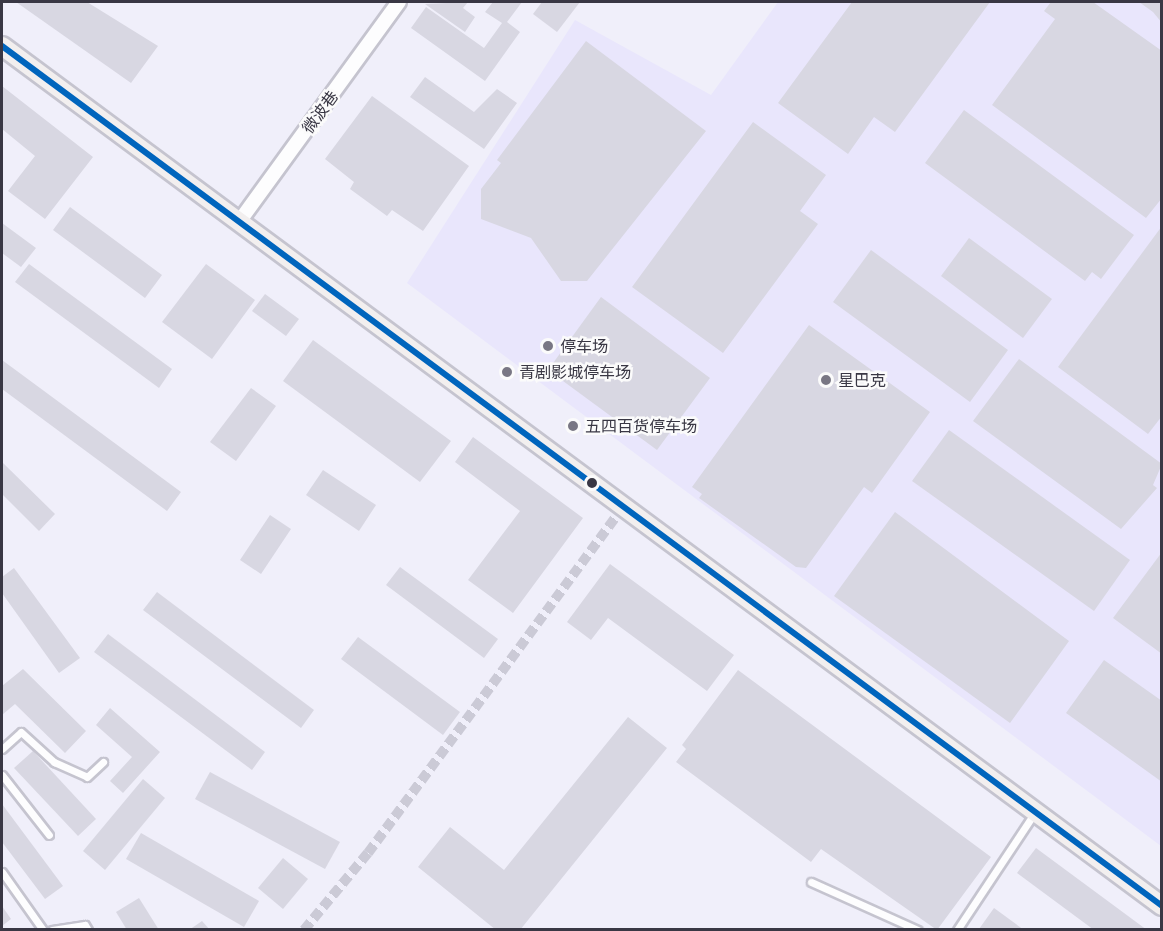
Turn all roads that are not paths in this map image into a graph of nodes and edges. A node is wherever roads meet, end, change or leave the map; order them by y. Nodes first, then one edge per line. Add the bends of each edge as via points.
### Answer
1 (399, 2) edge
2 (2, 46) edge
3 (239, 222) junction
4 (2, 749) edge
5 (103, 762) dead end
6 (2, 775) edge
7 (1035, 812) junction
8 (50, 835) dead end
9 (2, 872) edge
10 (811, 882) dead end
11 (1161, 906) edge
12 (43, 930) edge
13 (52, 930) edge
14 (88, 930) edge
15 (918, 930) edge
16 (957, 930) edge

1 - 3 street, 微波巷
2 - 3 main road
3 - 7 main road
4 - 5 lane via 21,732 54,762 87,777
6 - 8 lane
7 - 11 main road
7 - 16 lane
9 - 12 lane
10 - 15 lane
13 - 14 lane via 85,925

